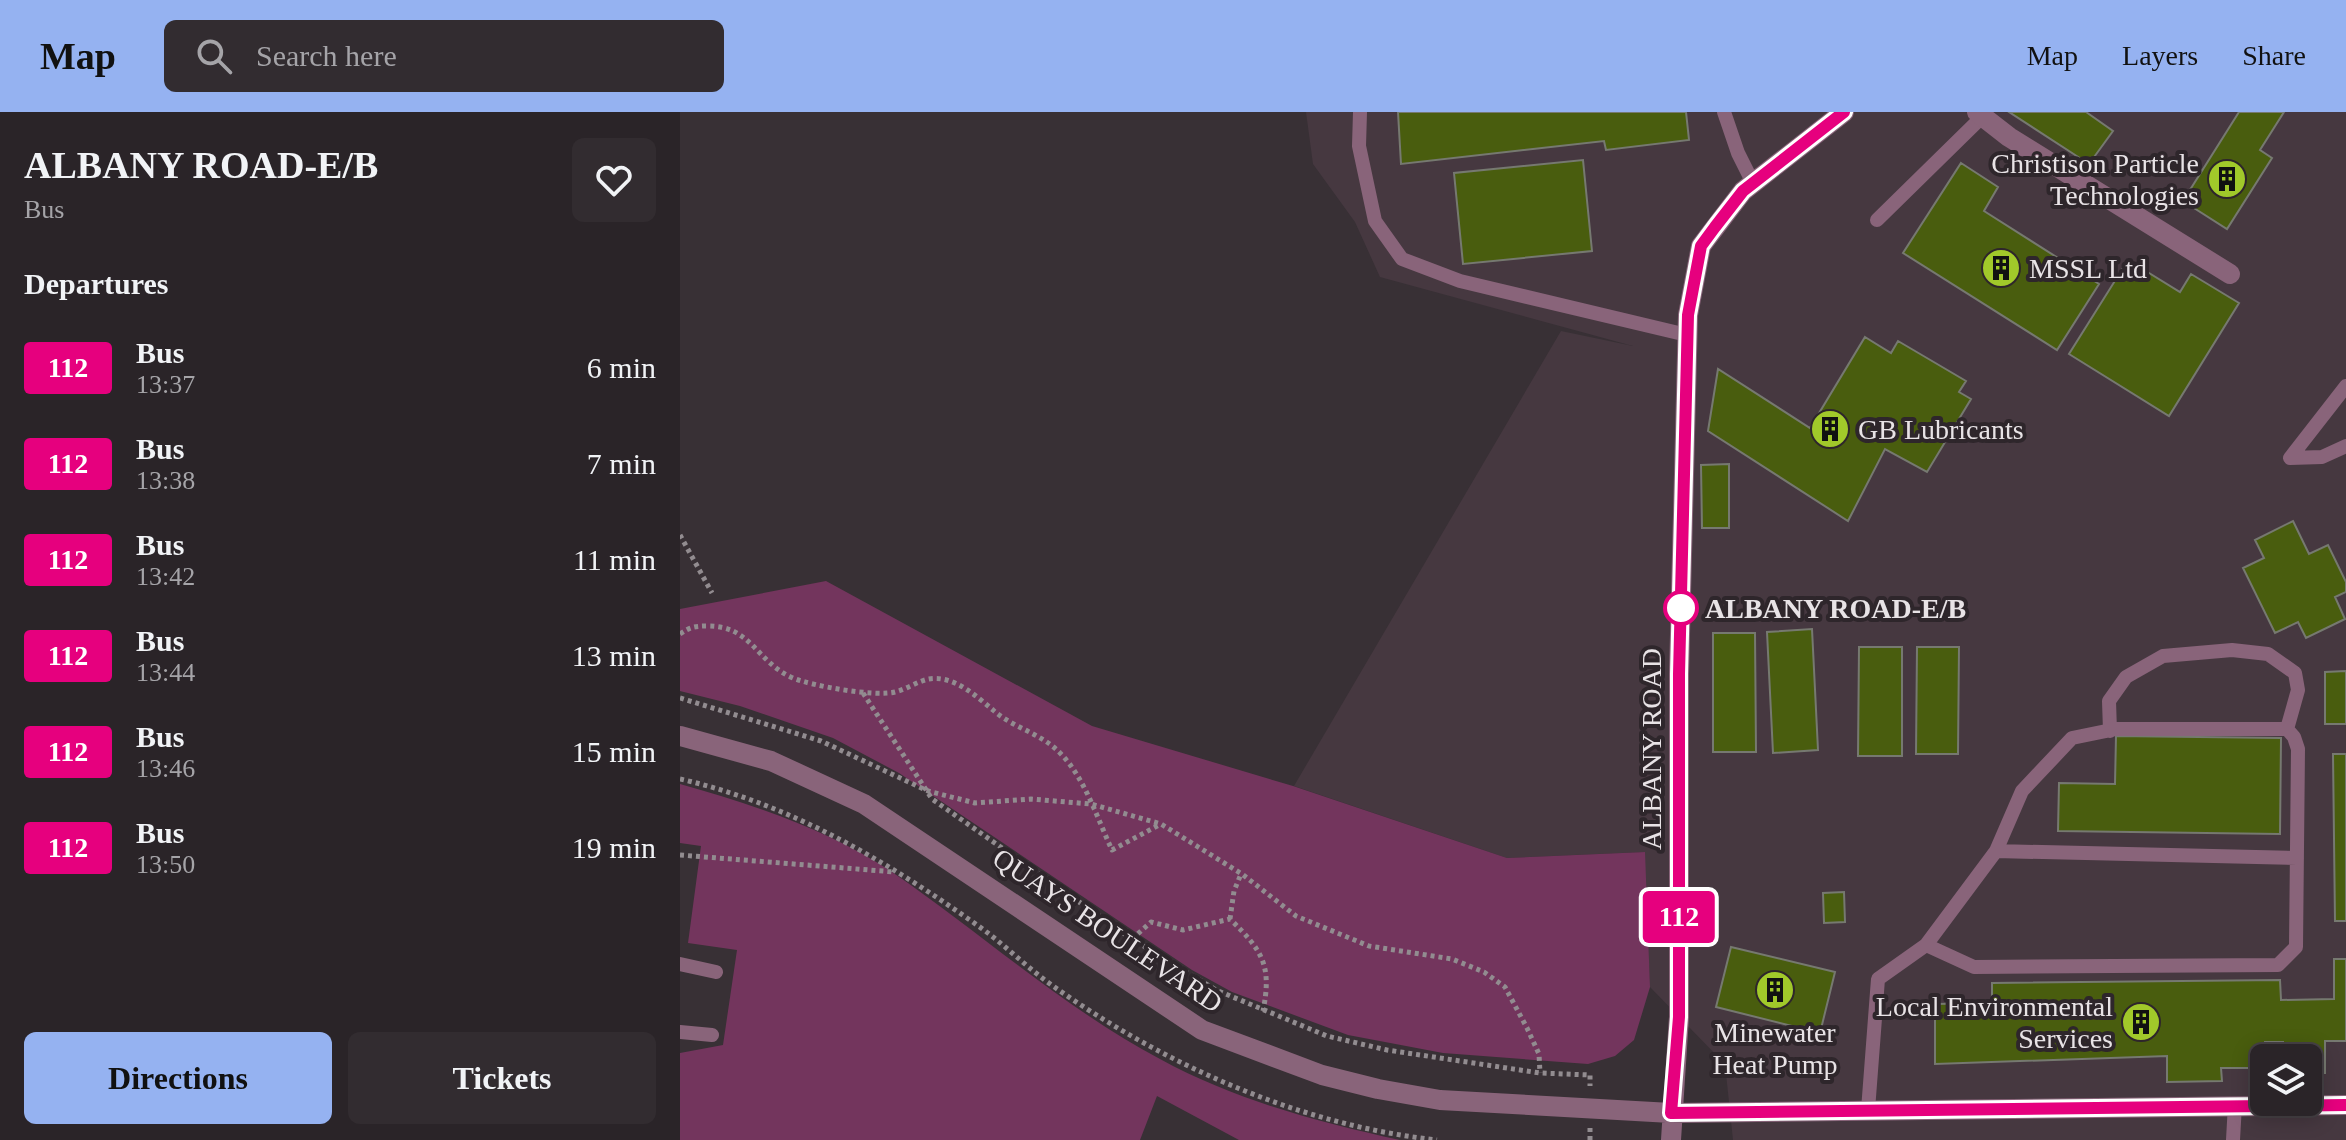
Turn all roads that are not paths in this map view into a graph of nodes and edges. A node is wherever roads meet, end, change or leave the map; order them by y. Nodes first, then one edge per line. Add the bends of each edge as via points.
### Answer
1 (1360, 112) edge
2 (1724, 112) edge
3 (1844, 112) edge
4 (1980, 114) edge
5 (1753, 183) junction
6 (1877, 220) dead end
7 (2230, 274) dead end
8 (1687, 335) junction
9 (2346, 386) edge
10 (2346, 446) edge
11 (2287, 729) junction
12 (2110, 731) junction
13 (680, 736) edge
14 (1996, 851) junction
15 (2297, 858) junction
16 (1926, 945) junction
17 (680, 964) edge
18 (716, 972) dead end
19 (680, 1032) edge
20 (712, 1035) dead end
21 (2235, 1104) junction
22 (2346, 1105) edge
23 (1868, 1110) junction
24 (1671, 1113) junction
25 (1671, 1140) edge
26 (2233, 1140) edge

1 - 8 lane via 1359,146 1375,221 1402,259 1460,281
2 - 5 lane
3 - 5 street, ALBANY ROAD
4 - 6 lane
4 - 7 street
5 - 8 street, ALBANY ROAD via 1701,246
8 - 24 street, ALBANY ROAD via 1679,674 1679,1017
9 - 10 lane via 2290,458 2322,457
11 - 12 lane
11 - 12 lane via 2298,690 2295,673 2268,654 2232,650 2163,656 2126,677 2109,701
11 - 15 lane via 2298,749
12 - 14 lane via 2072,738 2022,791
13 - 24 street, QUAYS BOULEVARD via 771,761 864,804 1202,1030 1322,1075 1440,1100
14 - 15 lane
14 - 16 lane
15 - 16 lane via 2296,947 2278,965 1974,967
16 - 23 lane via 1878,979
17 - 18 lane
19 - 20 lane
21 - 22 street
21 - 23 street
21 - 26 lane
23 - 24 street
24 - 25 street, ALBANY ROAD

